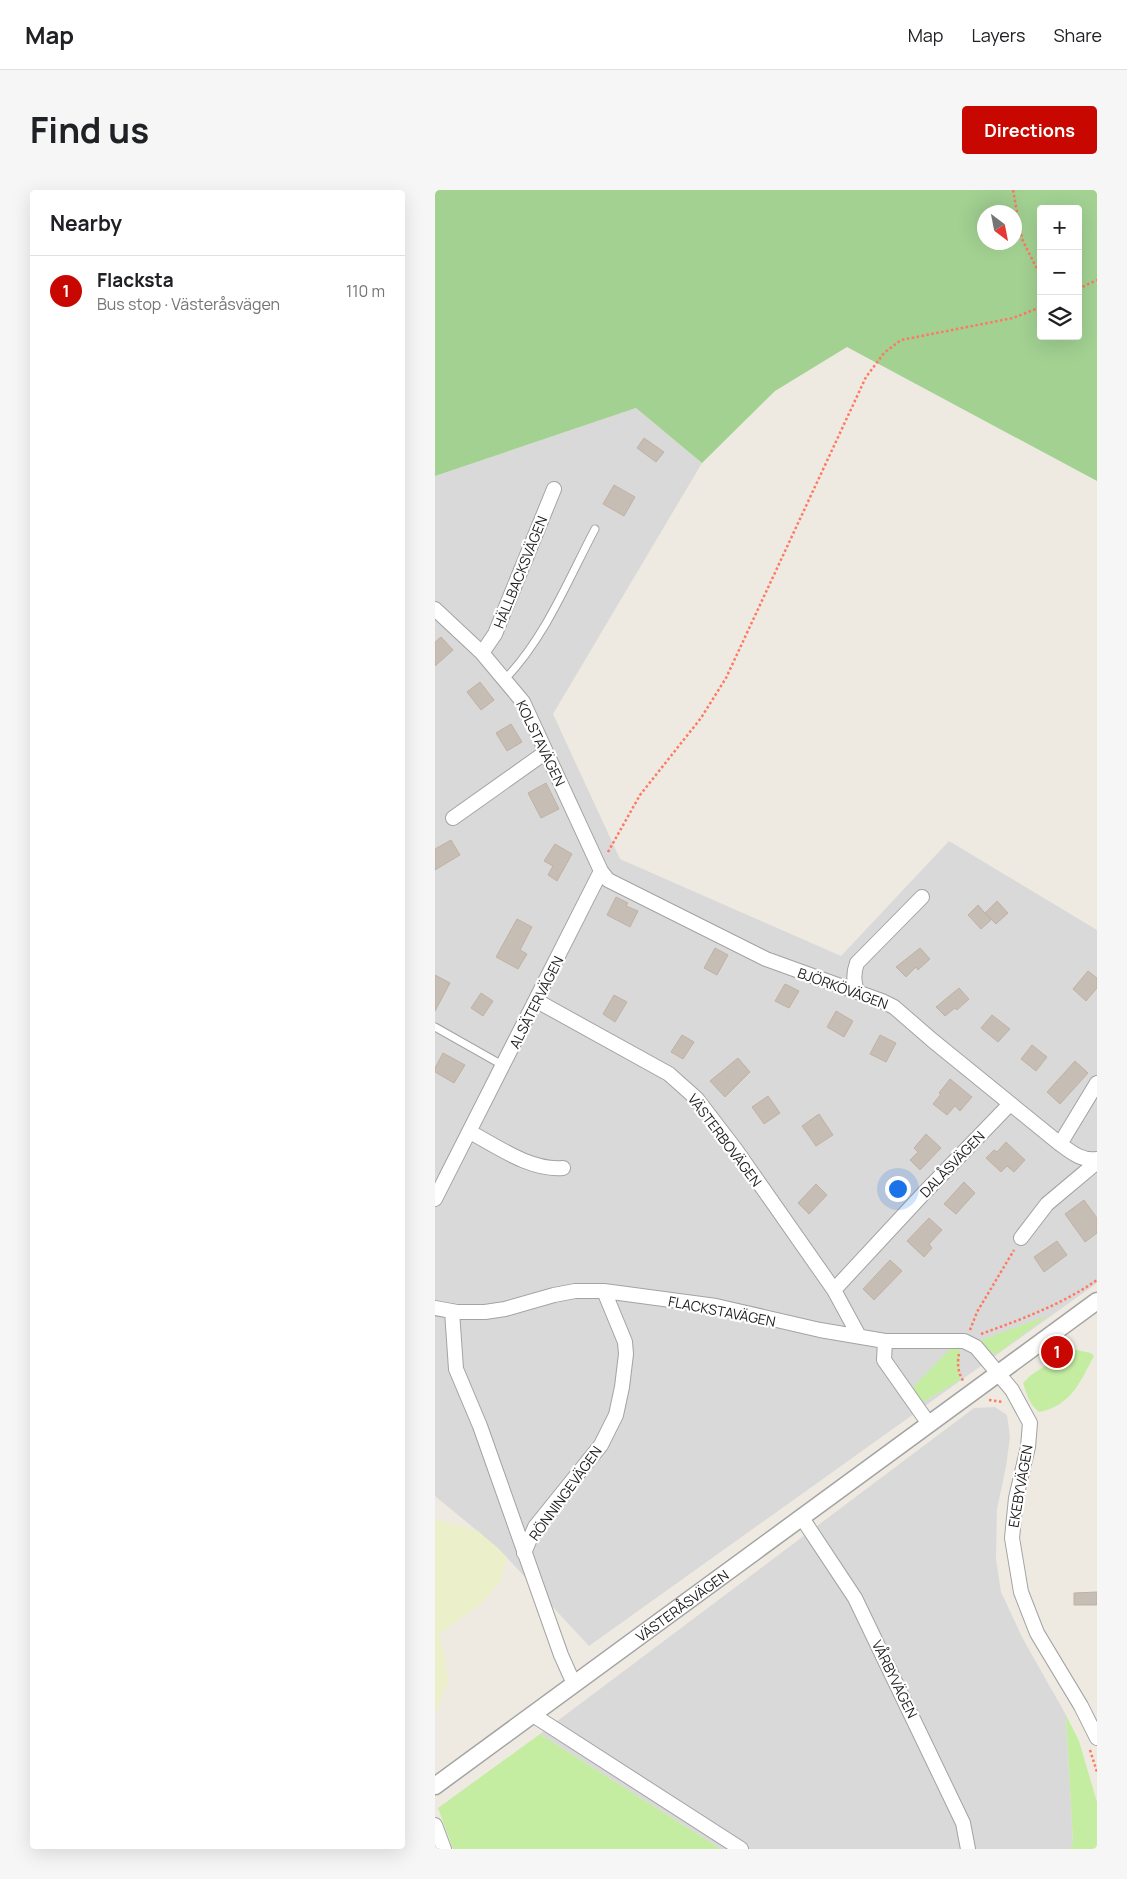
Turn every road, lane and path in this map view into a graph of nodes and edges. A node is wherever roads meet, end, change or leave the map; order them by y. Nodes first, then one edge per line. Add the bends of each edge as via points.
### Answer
1 (1013, 190) edge
2 (1037, 269) edge
3 (1097, 280) edge
4 (1082, 287) edge
5 (1037, 309) edge
6 (554, 489) dead end
7 (595, 529) dead end
8 (435, 609) edge
9 (483, 654) junction
10 (505, 678) junction
11 (546, 752) junction
12 (453, 818) dead end
13 (601, 871) junction
14 (922, 897) dead end
15 (857, 992) junction
16 (537, 1001) junction
17 (435, 1027) edge
18 (504, 1066) junction
19 (1097, 1083) edge
20 (1010, 1104) junction
21 (470, 1132) junction
22 (1060, 1144) junction
23 (1097, 1160) edge
24 (563, 1168) dead end
25 (435, 1200) edge
26 (1021, 1238) joint
27 (834, 1290) junction
28 (604, 1291) junction
29 (1097, 1301) edge
30 (435, 1308) edge
31 (453, 1311) junction
32 (971, 1333) dead end
33 (859, 1336) junction
34 (885, 1341) junction
35 (997, 1374) junction
36 (929, 1424) junction
37 (802, 1518) junction
38 (524, 1553) junction
39 (574, 1684) junction
40 (533, 1714) junction
41 (1097, 1738) edge
42 (435, 1786) edge
43 (435, 1825) edge
44 (444, 1849) edge
45 (741, 1849) edge
46 (968, 1849) edge

1 - 2 path via 1022,240
3 - 4 path
5 - 13 path via 1013,318 901,340 889,347 874,364 726,678 701,718 630,810
6 - 9 street, HÄLLBACKSVÄGEN via 498,626
7 - 10 lane via 536,641
8 - 9 street, KOLSTAVÄGEN
9 - 10 street, KOLSTAVÄGEN
10 - 11 street, KOLSTAVÄGEN via 528,711
11 - 12 street
11 - 13 street, KOLSTAVÄGEN
13 - 15 street, BJÖRKÖVÄGEN via 608,880 766,959
13 - 16 street, ALSÄTERVÄGEN
14 - 15 street via 857,963 854,982
15 - 20 street, BJÖRKÖVÄGEN via 894,1007
16 - 18 street, ALSÄTERVÄGEN
16 - 27 street, VÄSTERBOVÄGEN via 669,1074 697,1099
17 - 18 lane
18 - 21 street, ALSÄTERVÄGEN
19 - 22 street
20 - 22 street, BJÖRKÖVÄGEN
20 - 27 street, DALÅSVÄGEN
21 - 24 street via 534,1165
21 - 25 street, ALSÄTERVÄGEN
22 - 23 street, BJÖRKÖVÄGEN via 1085,1160
23 - 26 street via 1047,1204
26 - 32 path via 977,1312 969,1328
27 - 33 street, VÄSTERBOVÄGEN
28 - 31 street, FLACKSTAVÄGEN via 554,1294 485,1312
28 - 33 street, FLACKSTAVÄGEN via 716,1306
28 - 38 street, RÖNNINGEVÄGEN via 625,1342 623,1379 615,1415 601,1445 535,1528
29 - 35 street, VÄSTERÅSVÄGEN
30 - 31 street, FLACKSTAVÄGEN
31 - 38 street, RÖNNINGEVÄGEN via 456,1369 480,1426
33 - 34 street, FLACKSTAVÄGEN
34 - 35 street, FLACKSTAVÄGEN via 963,1341 976,1347
34 - 36 street via 884,1360
35 - 36 street, VÄSTERÅSVÄGEN
35 - 41 street, EKEBYVÄGEN via 1012,1390 1030,1423 1012,1538 1021,1592 1037,1633
36 - 37 street, VÄSTERÅSVÄGEN
37 - 39 street, VÄSTERÅSVÄGEN
37 - 46 street, VÅRBYVÄGEN via 865,1617 963,1823
38 - 39 street, RÖNNINGEVÄGEN
39 - 40 street, VÄSTERÅSVÄGEN
40 - 42 street, VÄSTERÅSVÄGEN
40 - 45 street
43 - 44 street

